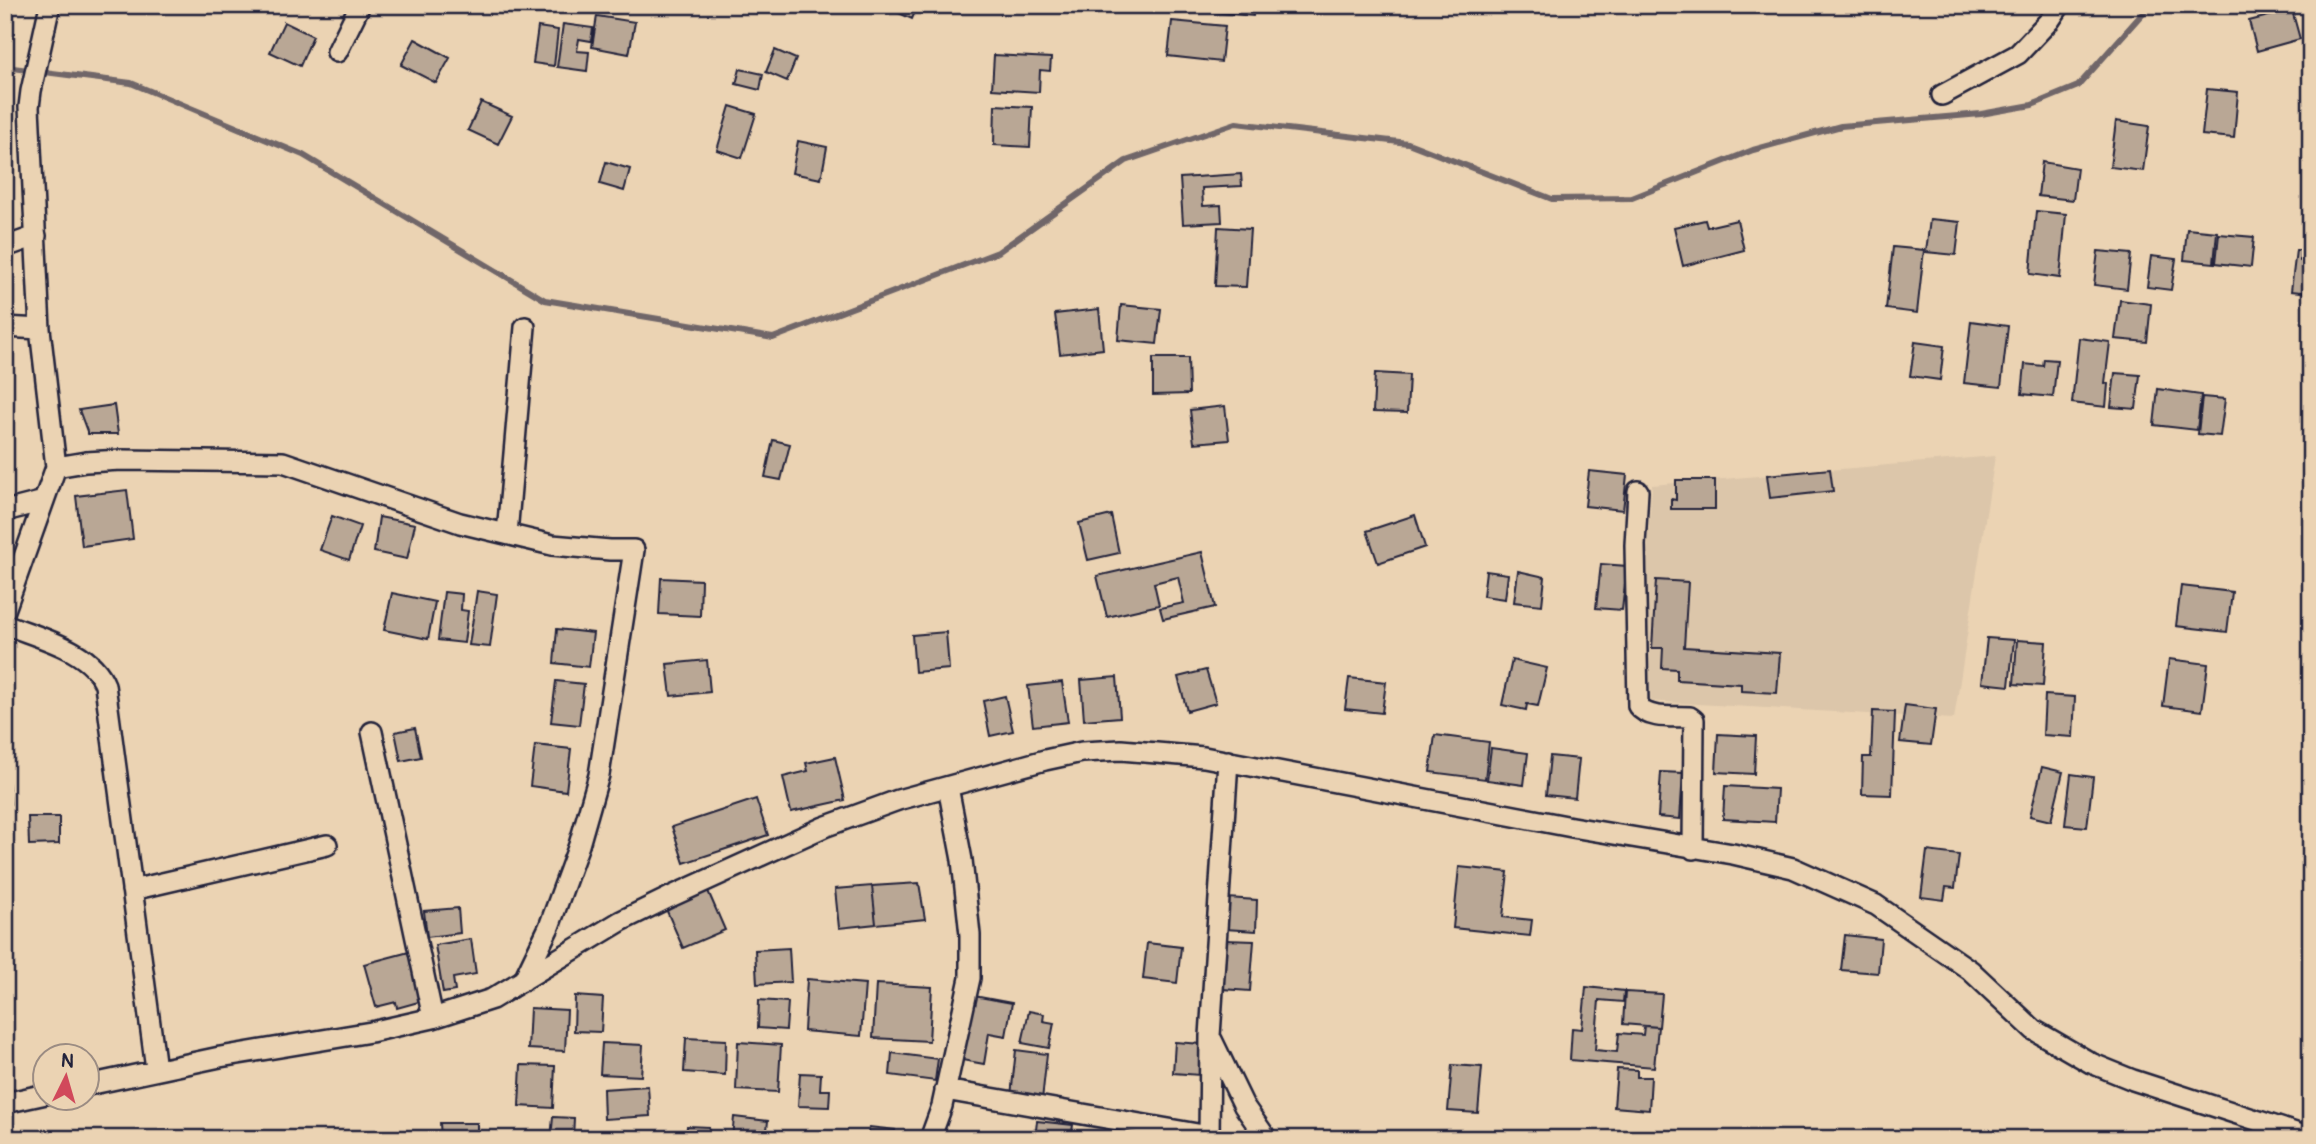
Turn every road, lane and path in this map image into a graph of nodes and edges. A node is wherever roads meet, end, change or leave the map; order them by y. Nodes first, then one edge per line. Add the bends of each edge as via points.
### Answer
1 (50, 5) edge
2 (360, 5) edge
3 (2060, 5) edge
4 (337, 52) dead end
5 (1942, 95) dead end
6 (36, 236) junction
7 (5, 247) edge
8 (5, 327) edge
9 (525, 327) dead end
10 (40, 329) junction
11 (57, 467) junction
12 (1638, 491) dead end
13 (44, 501) junction
14 (5, 511) edge
15 (508, 534) junction
16 (5, 610) edge
17 (5, 624) edge
18 (372, 732) dead end
19 (1228, 761) junction
20 (948, 787) junction
21 (327, 845) dead end
22 (1693, 849) junction
23 (132, 890) junction
24 (523, 982) junction
25 (433, 1018) junction
26 (1210, 1036) junction
27 (156, 1069) junction
28 (102, 1082) edge
29 (946, 1090) junction
30 (32, 1097) edge
31 (5, 1103) edge
32 (1209, 1137) edge
33 (2311, 1138) edge
34 (930, 1139) edge
35 (1267, 1139) edge

1 - 6 street via 29,107
2 - 4 street
3 - 5 street via 2018,54
6 - 7 street
6 - 10 street
8 - 10 street
9 - 15 street
10 - 11 street
11 - 13 street
11 - 15 street via 121,460 284,462 423,512
12 - 22 street via 1638,706 1652,715 1694,720
13 - 14 street
13 - 16 street
15 - 24 street via 565,547 634,550 599,775 571,869
17 - 23 street via 78,654 101,674
18 - 25 street
19 - 20 street via 1121,750 1082,752
19 - 22 street
19 - 26 street
20 - 24 street via 824,827 670,897 621,921
20 - 29 street via 962,860 970,978
21 - 23 street
22 - 33 street via 1793,868 1876,905 1970,970 2034,1030 2091,1063
23 - 27 street
24 - 25 street via 492,999
25 - 27 street
26 - 32 street
26 - 35 street via 1244,1106
27 - 28 street
29 - 32 street
29 - 34 street
30 - 31 street

